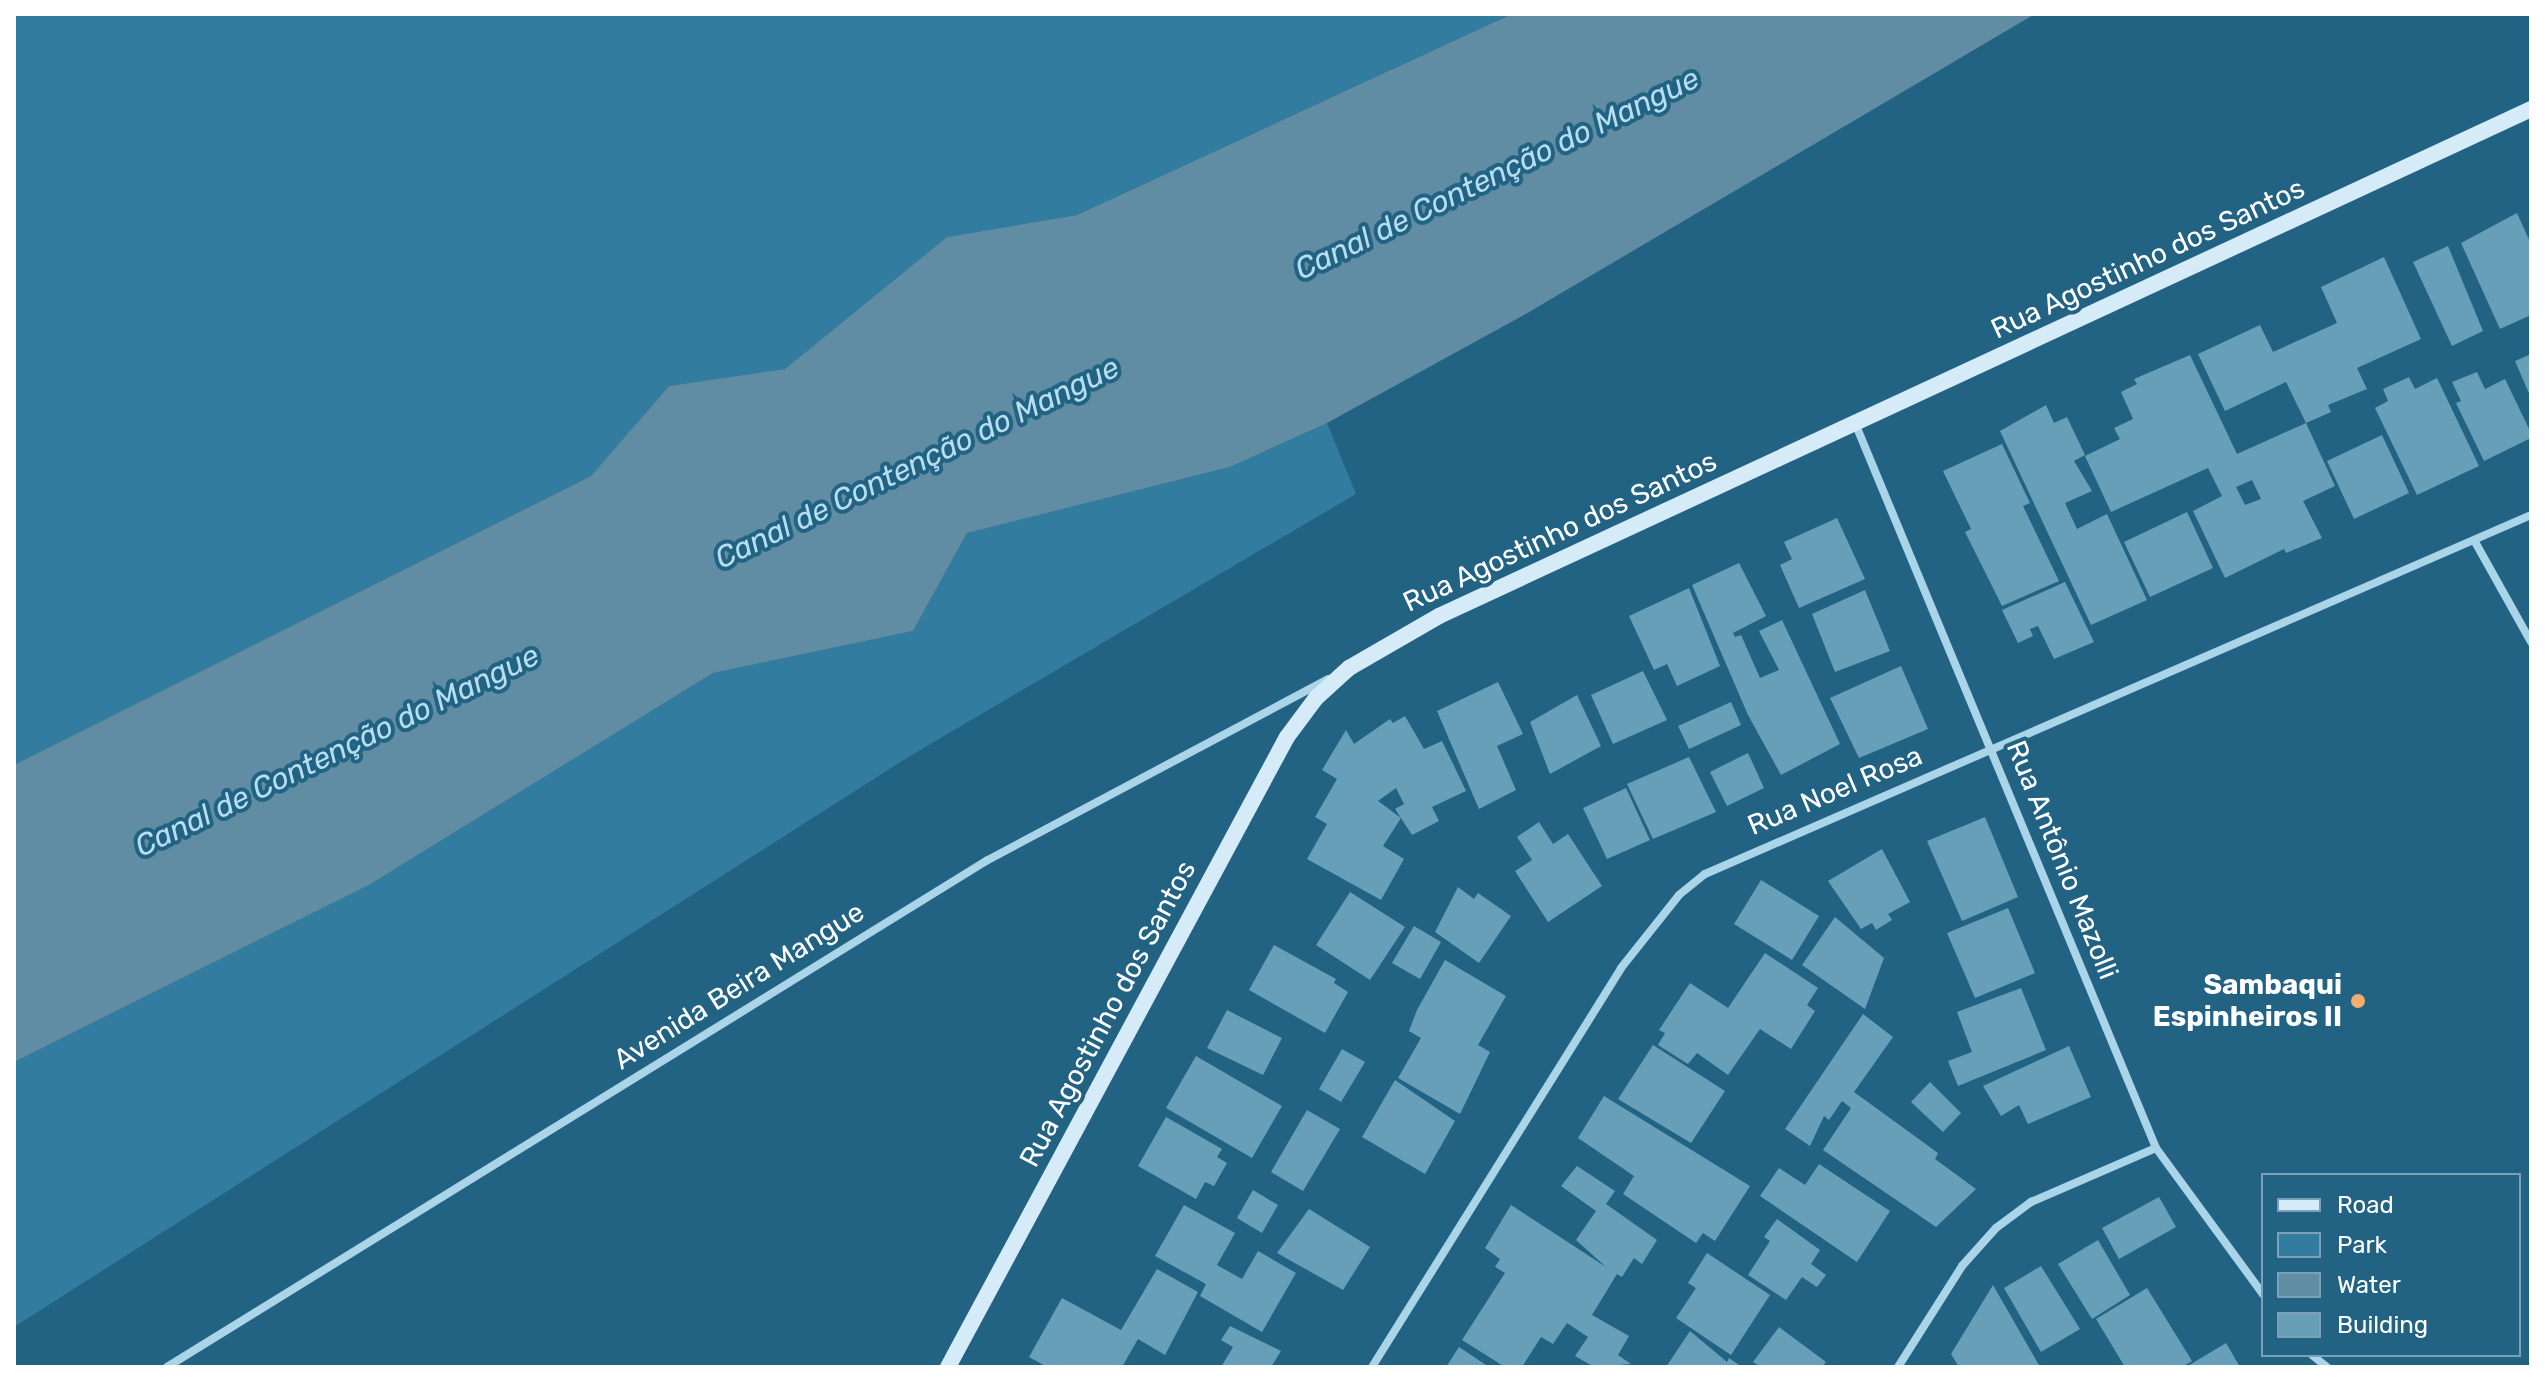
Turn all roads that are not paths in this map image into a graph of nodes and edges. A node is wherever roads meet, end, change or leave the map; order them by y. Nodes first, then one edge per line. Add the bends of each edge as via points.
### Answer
1 (2531, 109) edge
2 (1855, 423) junction
3 (2531, 515) edge
4 (2474, 540) junction
5 (2531, 642) edge
6 (1349, 668) junction
7 (1993, 748) junction
8 (2156, 1148) junction
9 (2261, 1291) edge
10 (167, 1367) edge
11 (948, 1367) edge
12 (1372, 1367) edge
13 (1898, 1367) edge

1 - 2 street, Rua Agostinho dos Santos
2 - 6 street, Rua Agostinho dos Santos via 1439,616
2 - 7 street, Rua Antônio Mazolli
3 - 4 street, Rua Noel Rosa
4 - 5 street
4 - 7 street, Rua Noel Rosa
6 - 10 street, Avenida Beira Mangue via 972,869
6 - 11 street, Rua Agostinho dos Santos via 1316,698 1287,737
7 - 8 street, Rua Antônio Mazolli
7 - 12 street, Rua Noel Rosa via 1737,857 1679,895 1590,1014
8 - 9 street, Rua Antônio Mazolli
8 - 13 street via 2031,1202 1996,1228 1962,1266

